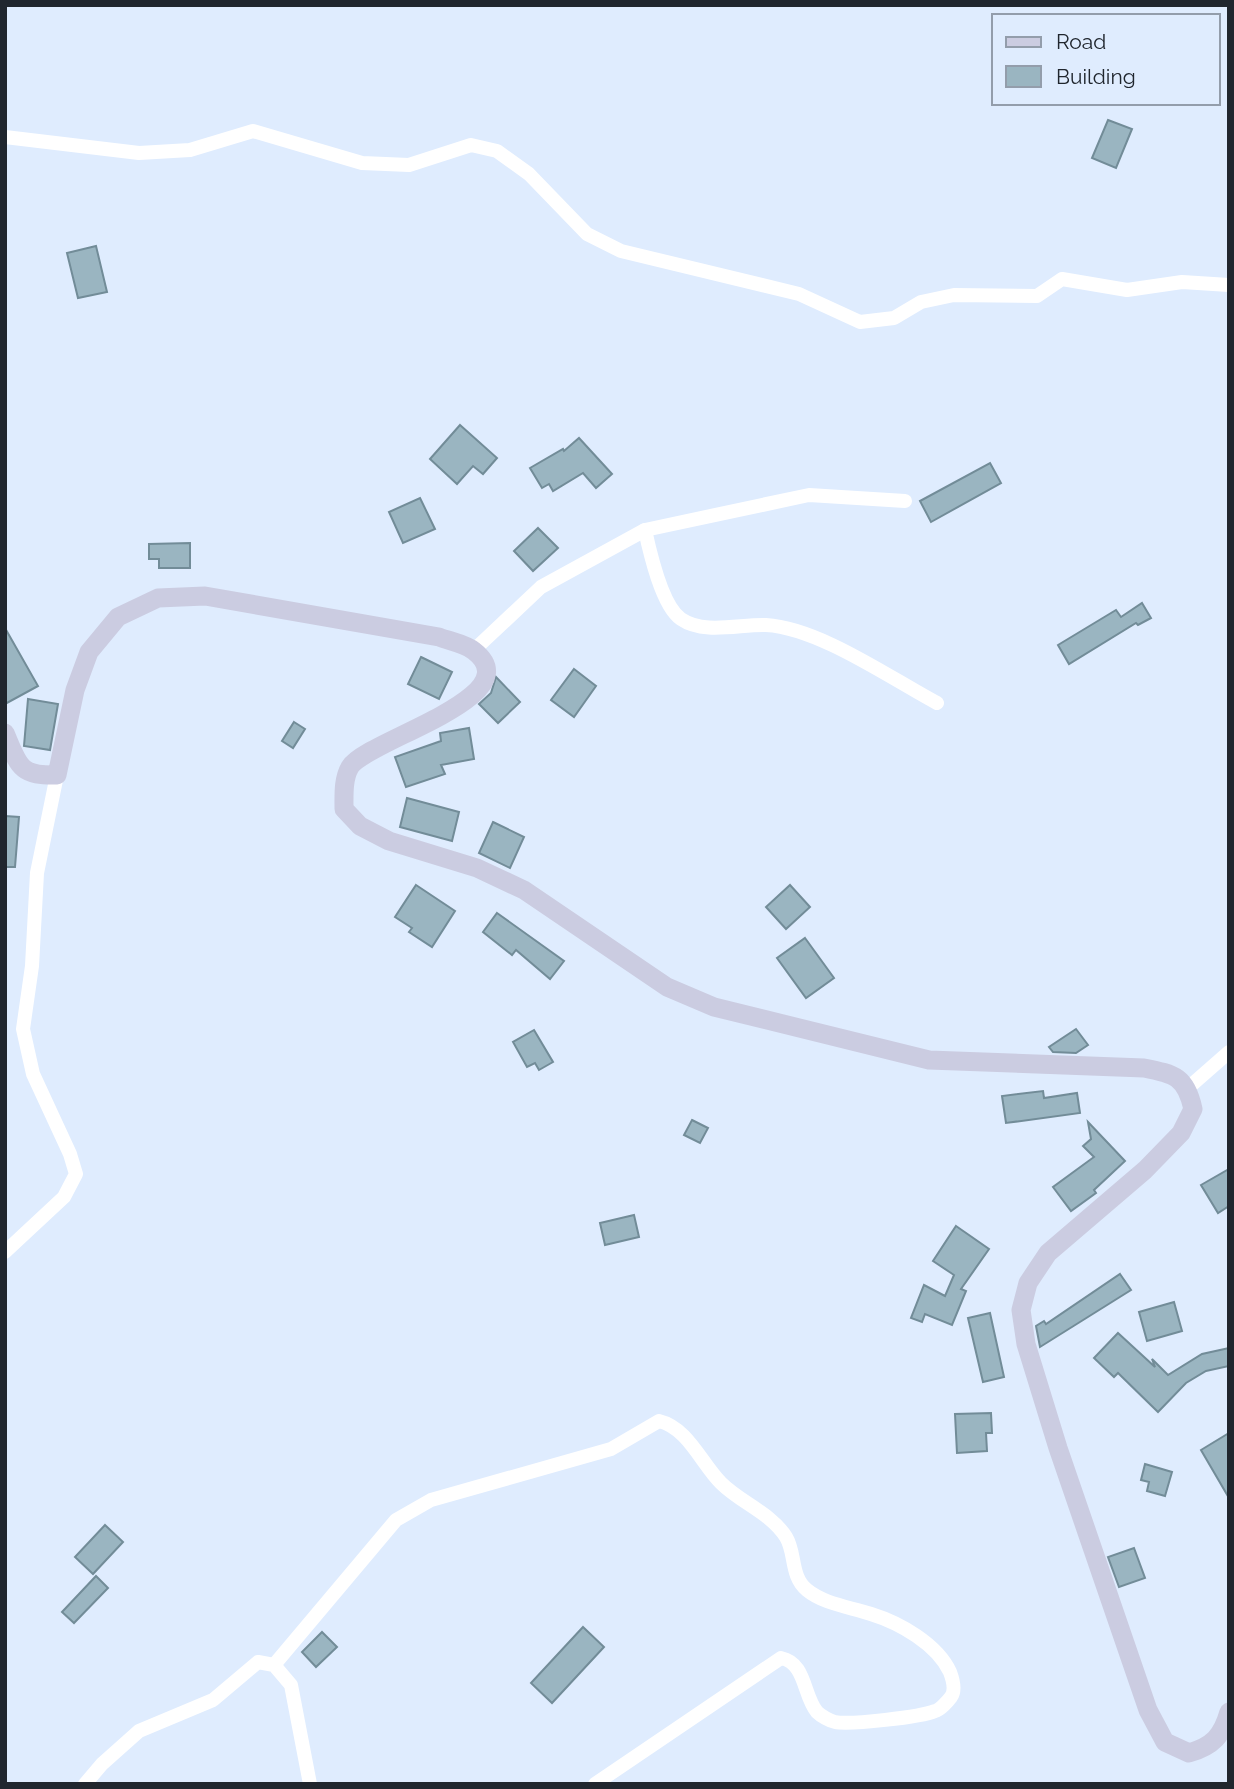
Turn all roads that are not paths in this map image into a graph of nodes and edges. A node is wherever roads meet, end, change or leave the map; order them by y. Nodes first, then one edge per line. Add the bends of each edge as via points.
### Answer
1 (5, 137) edge
2 (1229, 285) edge
3 (905, 501) dead end
4 (645, 530) junction
5 (474, 650) junction
6 (937, 703) dead end
7 (5, 733) edge
8 (58, 775) junction
9 (1229, 1052) edge
10 (1188, 1088) junction
11 (5, 1252) edge
12 (274, 1665) junction
13 (1229, 1712) edge
14 (85, 1784) edge
15 (310, 1784) edge
16 (595, 1784) edge

1 - 2 street via 139,153 190,150 253,131 362,163 409,165 471,145 497,151 529,174 587,234 621,251 799,294 860,321 894,318 921,302 954,295 1037,296 1062,279 1127,290 1182,282
3 - 4 street via 809,495
4 - 5 street via 541,587
4 - 6 street via 660,583 679,618 701,626 765,625 802,632
5 - 8 main road via 439,637 205,596 158,598 118,617 89,652 75,690
5 - 10 main road via 486,675 482,687 466,703 368,751 351,766 344,787 344,809 360,826 524,890 667,986 714,1007 929,1060 1144,1068 1171,1073
7 - 8 main road via 20,767 34,775
8 - 11 street via 37,873 23,1029 33,1074 76,1174 64,1197
9 - 10 street
10 - 13 main road via 1193,1109 1181,1133 1048,1253 1028,1283 1021,1310 1026,1344 1058,1448 1154,1721 1165,1742 1189,1754 1208,1748 1224,1731
12 - 14 street via 258,1662 213,1700 139,1731
12 - 15 street via 291,1685
12 - 16 street via 396,1520 430,1500 611,1449 659,1420 673,1424 718,1481 742,1503 766,1516 787,1538 792,1566 805,1589 825,1601 875,1615 921,1639 944,1660 954,1681 952,1696 937,1711 833,1722 818,1713 791,1660 781,1658

